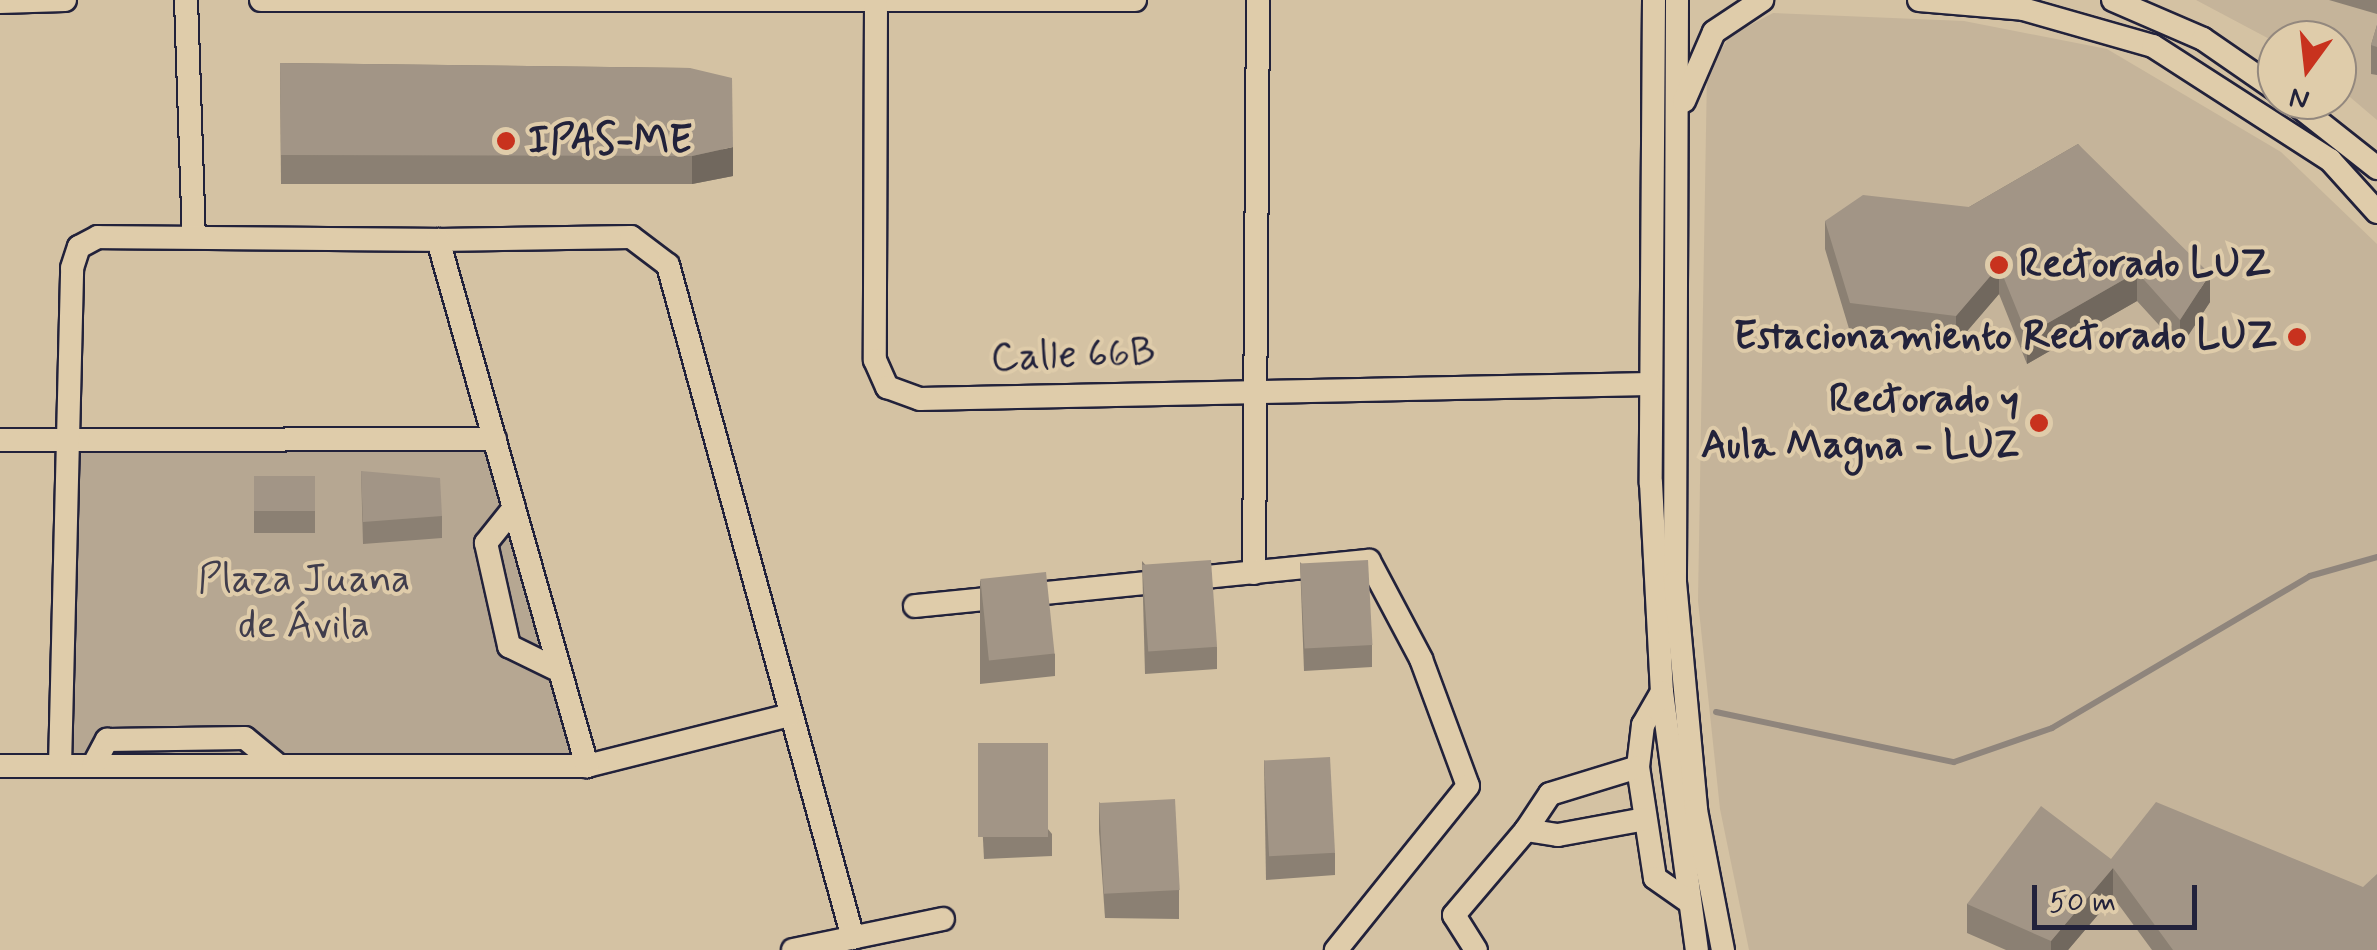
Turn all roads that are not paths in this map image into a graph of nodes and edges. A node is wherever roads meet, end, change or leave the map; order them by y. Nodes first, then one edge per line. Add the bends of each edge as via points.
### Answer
1 (65, 0) edge
2 (186, 0) edge
3 (261, 0) edge
4 (1135, 0) edge
5 (1258, 0) edge
6 (1654, 0) edge
7 (1677, 0) edge
8 (1762, 0) edge
9 (1919, 0) edge
10 (2112, 0) edge
11 (0, 2) edge
12 (876, 4) junction
13 (2257, 76) edge
14 (1678, 118) junction
15 (2316, 120) edge
16 (2377, 168) edge
17 (2377, 212) edge
18 (194, 237) junction
19 (438, 240) junction
20 (1650, 384) junction
21 (1256, 387) junction
22 (0, 440) edge
23 (72, 440) junction
24 (495, 440) junction
25 (514, 508) junction
26 (1254, 573) junction
27 (915, 606) dead end
28 (560, 671) junction
29 (1662, 692) junction
30 (790, 715) junction
31 (0, 766) edge
32 (60, 766) junction
33 (587, 766) junction
34 (1638, 767) junction
35 (1645, 819) junction
36 (1526, 830) junction
37 (1698, 914) junction
38 (942, 920) dead end
39 (853, 938) junction
40 (793, 950) edge
41 (1336, 950) edge
42 (1476, 950) edge
43 (1698, 950) edge
44 (1709, 950) edge
45 (1723, 950) edge

1 - 11 street
2 - 18 street
3 - 12 street
4 - 12 street
5 - 21 street
6 - 20 street
7 - 14 street
8 - 14 street via 1714,32
9 - 17 street via 2022,9 2153,46 2330,160
10 - 13 street via 2202,39
12 - 21 street, Calle 66B via 875,360 886,387 920,399
14 - 37 street via 1675,582
15 - 16 street
18 - 19 street
18 - 23 street via 98,237 79,247
19 - 24 street
19 - 30 street via 632,237 668,265
20 - 21 street, Calle 66B
20 - 29 street
21 - 26 street
22 - 23 street
23 - 24 street
23 - 32 street
24 - 25 street
25 - 28 street
25 - 28 street via 486,543 510,646
26 - 27 street
26 - 41 street via 1350,559 1380,571 1468,786
28 - 33 street
29 - 34 street via 1643,725
29 - 37 street
30 - 33 street
30 - 39 street
31 - 32 street
32 - 33 street
34 - 35 street
34 - 36 street via 1550,794
35 - 36 street via 1558,836
35 - 37 street via 1655,878
36 - 42 street via 1454,915
37 - 43 street
37 - 44 street
37 - 45 street
38 - 39 street
39 - 40 street

